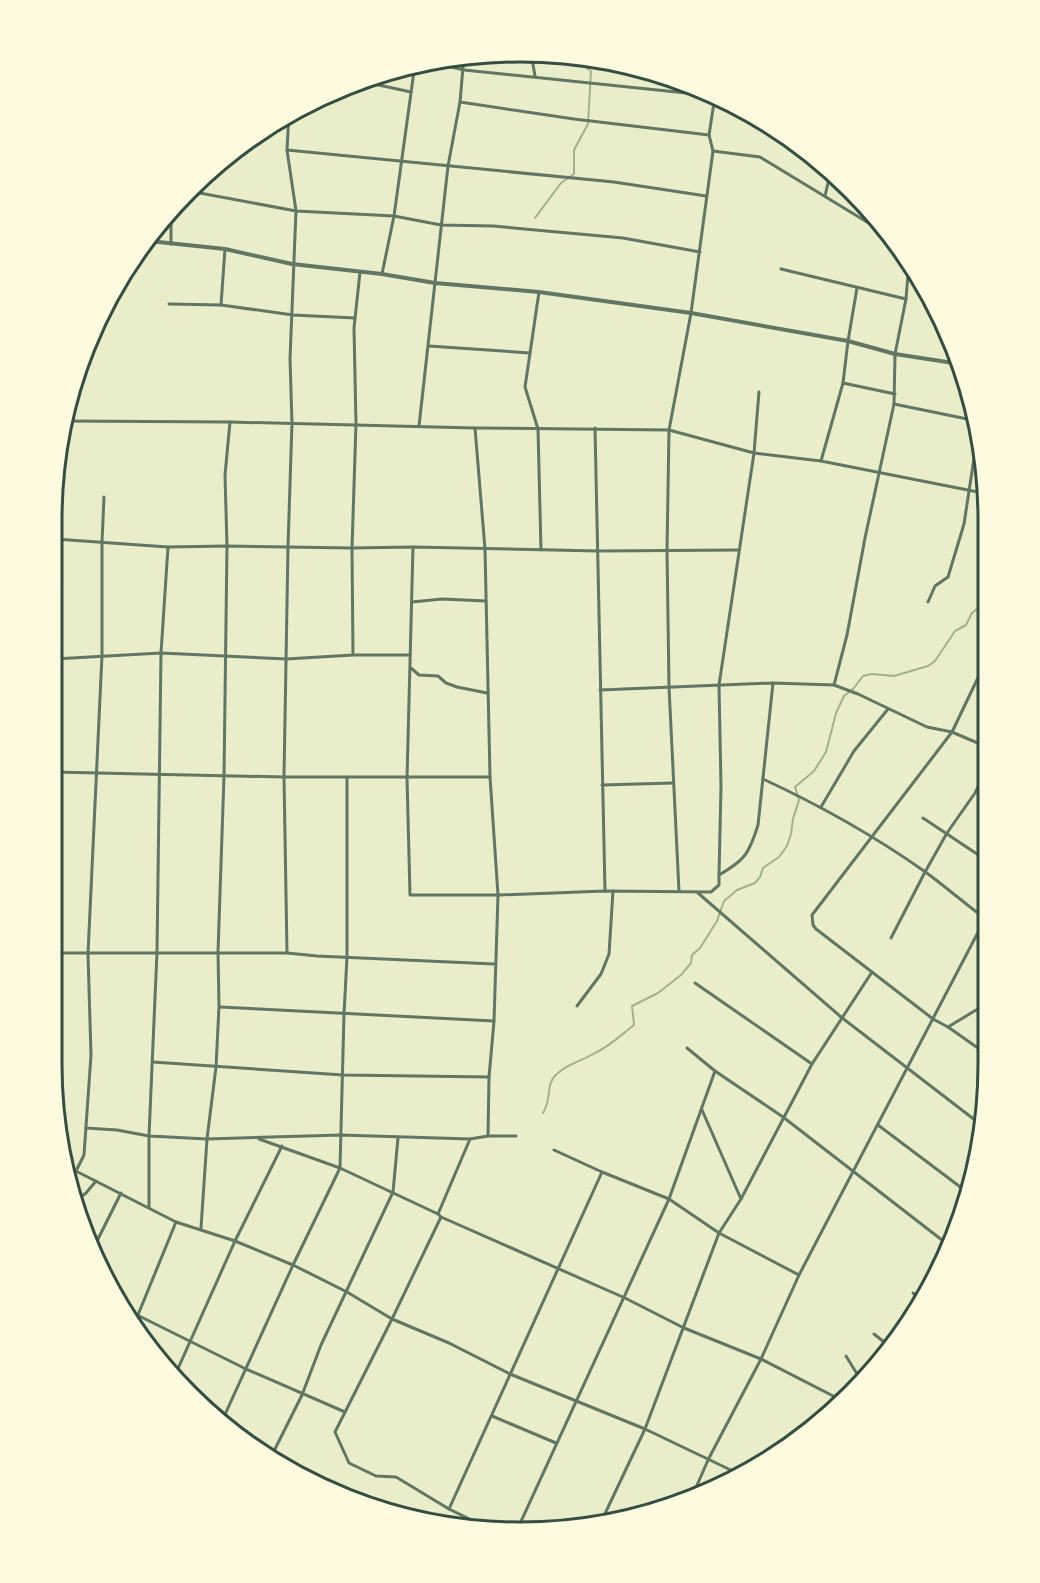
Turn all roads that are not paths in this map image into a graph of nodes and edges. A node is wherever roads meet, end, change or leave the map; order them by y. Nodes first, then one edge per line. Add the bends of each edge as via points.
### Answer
1 (533, 62) edge
2 (464, 65) edge
3 (452, 66) edge
4 (464, 69) junction
5 (414, 74) edge
6 (535, 76) junction
7 (377, 85) edge
8 (411, 92) junction
9 (687, 93) edge
10 (460, 102) junction
11 (713, 104) edge
12 (288, 125) edge
13 (709, 135) junction
14 (287, 150) junction
15 (712, 151) junction
16 (402, 161) junction
17 (448, 166) junction
18 (828, 181) edge
19 (199, 193) edge
20 (706, 196) junction
21 (825, 196) junction
22 (296, 212) junction
23 (394, 216) junction
24 (171, 223) edge
25 (869, 223) edge
26 (441, 225) junction
27 (156, 242) edge
28 (171, 243) junction
29 (225, 249) junction
30 (700, 252) junction
31 (292, 264) junction
32 (781, 268) dead end
33 (360, 272) junction
34 (382, 274) junction
35 (908, 276) edge
36 (435, 283) junction
37 (857, 288) junction
38 (539, 292) junction
39 (906, 299) junction
40 (169, 304) dead end
41 (221, 305) junction
42 (691, 313) junction
43 (293, 315) junction
44 (355, 318) junction
45 (848, 341) junction
46 (429, 346) junction
47 (530, 353) junction
48 (895, 354) junction
49 (950, 362) edge
50 (843, 383) junction
51 (759, 392) dead end
52 (895, 394) junction
53 (894, 404) junction
54 (967, 419) edge
55 (72, 421) edge
56 (230, 422) junction
57 (292, 423) junction
58 (356, 424) junction
59 (419, 426) junction
60 (475, 428) junction
61 (596, 428) junction
62 (538, 429) junction
63 (669, 430) junction
64 (754, 453) junction
65 (974, 455) edge
66 (821, 461) junction
67 (878, 473) junction
68 (968, 490) junction
69 (978, 492) edge
70 (104, 497) dead end
71 (62, 540) edge
72 (102, 542) junction
73 (226, 546) junction
74 (288, 546) junction
75 (168, 547) junction
76 (413, 547) junction
77 (352, 548) junction
78 (485, 549) junction
79 (541, 550) junction
80 (667, 550) junction
81 (738, 550) junction
82 (598, 551) junction
83 (486, 601) junction
84 (412, 602) junction
85 (928, 602) dead end
86 (160, 653) junction
87 (102, 655) junction
88 (353, 655) junction
89 (410, 655) junction
90 (224, 656) junction
91 (62, 658) edge
92 (286, 659) junction
93 (410, 667) junction
94 (978, 678) edge
95 (772, 683) junction
96 (719, 685) junction
97 (834, 685) junction
98 (669, 687) junction
99 (600, 690) junction
100 (488, 693) junction
101 (888, 710) junction
102 (952, 732) junction
103 (978, 743) edge
104 (97, 771) junction
105 (62, 772) edge
106 (159, 773) junction
107 (224, 776) junction
108 (285, 777) junction
109 (347, 777) junction
110 (490, 777) junction
111 (407, 778) junction
112 (763, 779) junction
113 (673, 783) junction
114 (602, 785) junction
115 (978, 787) edge
116 (821, 807) junction
117 (923, 818) dead end
118 (947, 833) junction
119 (874, 837) junction
120 (978, 854) edge
121 (925, 872) junction
122 (719, 875) junction
123 (604, 891) junction
124 (613, 891) junction
125 (679, 891) junction
126 (697, 892) junction
127 (498, 896) junction
128 (978, 913) edge
129 (978, 934) edge
130 (891, 938) dead end
131 (156, 952) junction
132 (218, 952) junction
133 (62, 953) edge
134 (287, 953) junction
135 (88, 954) junction
136 (348, 957) junction
137 (495, 963) junction
138 (872, 972) junction
139 (694, 982) dead end
140 (577, 1006) dead end
141 (219, 1007) junction
142 (978, 1009) edge
143 (344, 1014) junction
144 (841, 1017) junction
145 (933, 1019) junction
146 (494, 1021) junction
147 (948, 1027) junction
148 (687, 1048) dead end
149 (978, 1048) edge
150 (153, 1062) junction
151 (812, 1064) junction
152 (216, 1067) junction
153 (906, 1067) junction
154 (715, 1071) junction
155 (343, 1075) junction
156 (489, 1077) junction
157 (702, 1109) junction
158 (783, 1117) junction
159 (975, 1120) edge
160 (878, 1125) junction
161 (86, 1128) junction
162 (149, 1136) junction
163 (341, 1136) junction
164 (488, 1136) junction
165 (516, 1136) dead end
166 (398, 1138) junction
167 (207, 1139) junction
168 (259, 1139) junction
169 (470, 1139) junction
170 (282, 1146) junction
171 (554, 1150) dead end
172 (340, 1168) junction
173 (76, 1171) joint
174 (602, 1172) junction
175 (853, 1173) junction
176 (96, 1181) junction
177 (961, 1188) edge
178 (393, 1192) junction
179 (121, 1193) junction
180 (82, 1196) edge
181 (669, 1199) junction
182 (741, 1199) junction
183 (149, 1207) junction
184 (440, 1216) junction
185 (176, 1222) junction
186 (201, 1228) junction
187 (719, 1233) junction
188 (97, 1241) edge
189 (235, 1241) junction
190 (943, 1241) edge
191 (293, 1265) junction
192 (558, 1269) junction
193 (799, 1275) junction
194 (346, 1292) junction
195 (625, 1298) junction
196 (139, 1315) joint
197 (392, 1319) junction
198 (684, 1328) junction
199 (874, 1334) dead end
200 (191, 1341) junction
201 (884, 1342) edge
202 (846, 1356) dead end
203 (761, 1359) junction
204 (178, 1368) edge
205 (246, 1369) junction
206 (510, 1374) junction
207 (857, 1374) edge
208 (302, 1395) junction
209 (834, 1396) edge
210 (576, 1401) junction
211 (345, 1412) junction
212 (225, 1414) edge
213 (491, 1416) junction
214 (645, 1428) junction
215 (556, 1443) junction
216 (275, 1450) edge
217 (709, 1458) junction
218 (731, 1470) edge
219 (697, 1486) edge
220 (449, 1509) junction
221 (605, 1514) edge
222 (469, 1519) edge
223 (521, 1522) edge

1 - 6 street
2 - 4 street
3 - 4 street
4 - 6 street
4 - 10 street
5 - 8 street
6 - 9 street
7 - 8 street
8 - 16 street
10 - 13 street
10 - 17 street
11 - 13 street
12 - 14 street
13 - 15 street
14 - 16 street
14 - 22 street
15 - 20 street
15 - 21 street via 760,157
16 - 17 street
16 - 23 street
17 - 20 street via 614,182
17 - 26 street
18 - 21 street
19 - 22 street
20 - 30 street
21 - 25 street
22 - 23 street
22 - 31 street
23 - 26 street
23 - 34 street
24 - 28 street
26 - 30 street via 623,238
26 - 36 street
27 - 28 street
28 - 29 street
29 - 31 street
29 - 41 street
30 - 42 street
31 - 33 street
31 - 43 street
32 - 37 street
33 - 34 street
33 - 44 street
34 - 36 street
35 - 39 street
36 - 38 street
36 - 46 street
37 - 39 street
37 - 45 street
38 - 42 street
38 - 47 street
39 - 48 street
40 - 41 street
41 - 43 street
42 - 45 street
42 - 63 street
43 - 44 street
43 - 57 street
44 - 58 street
45 - 48 street
45 - 50 street
46 - 47 street
46 - 59 street
47 - 62 street via 525,387
48 - 49 street
48 - 52 street
50 - 52 street
50 - 66 street
51 - 64 street
52 - 53 street
53 - 54 street
53 - 67 street
55 - 56 street
56 - 57 street
56 - 73 street via 225,475
57 - 58 street
57 - 74 street
58 - 59 street
58 - 77 street
59 - 60 street
60 - 62 street
60 - 78 street
61 - 62 street
61 - 63 street
61 - 82 street
62 - 79 street
63 - 64 street
63 - 80 street
64 - 66 street
64 - 81 street
65 - 68 street
66 - 67 street
67 - 68 street
67 - 97 street
68 - 69 street
68 - 85 street via 964,524 948,577 935,586
70 - 72 street
71 - 72 street
72 - 75 street
72 - 87 street
73 - 74 street
73 - 75 street
73 - 90 street
74 - 77 street
74 - 92 street
75 - 86 street
76 - 77 street
76 - 78 street
76 - 84 street
77 - 88 street
78 - 79 street
78 - 83 street
79 - 82 street
80 - 81 street
80 - 82 street
80 - 98 street
81 - 96 street
82 - 99 street
83 - 84 street
83 - 100 street
84 - 89 street
86 - 87 street
86 - 90 street
86 - 106 street
87 - 91 street
87 - 104 street
88 - 89 street
88 - 92 street
89 - 93 street
90 - 92 street
90 - 107 street
92 - 108 street
93 - 100 street via 419,675 438,676 457,687
93 - 111 street
94 - 102 street
95 - 96 street
95 - 97 street
95 - 112 street
96 - 98 street
96 - 122 street
97 - 101 street
98 - 99 street
98 - 113 street
99 - 114 street
100 - 110 street
101 - 102 street via 927,727
101 - 116 street via 854,751
102 - 103 street
102 - 119 street
104 - 105 street
104 - 106 street
104 - 135 street
106 - 107 street
106 - 131 street
107 - 108 street
107 - 132 street
108 - 109 street
108 - 134 street
109 - 111 street
109 - 136 street
110 - 111 street
110 - 127 street
111 - 127 street via 410,895
112 - 116 street
112 - 122 street via 758,825 751,846 740,863
113 - 114 street
113 - 125 street
114 - 123 street
115 - 118 street
116 - 119 street
117 - 118 street
118 - 120 street
118 - 121 street
119 - 121 street
119 - 138 street via 812,915 816,929
121 - 128 street
121 - 130 street
122 - 126 street via 716,889
123 - 124 street
123 - 127 street
124 - 125 street
124 - 140 street via 609,954 601,974
125 - 126 street
126 - 144 street
127 - 137 street
129 - 145 street
131 - 132 street
131 - 135 street
131 - 150 street
132 - 134 street
132 - 141 street
133 - 135 street
134 - 136 street
135 - 161 street via 91,1055
136 - 137 street
136 - 143 street
137 - 146 street
138 - 144 street
138 - 145 street
139 - 151 street
141 - 143 street
141 - 152 street
142 - 147 street
143 - 146 street
143 - 155 street
144 - 151 street
144 - 153 street
145 - 147 street
145 - 153 street
146 - 156 street
147 - 149 street
148 - 154 street
150 - 152 street
150 - 162 street
151 - 158 street
152 - 155 street
152 - 167 street
153 - 159 street
153 - 160 street
154 - 157 street
154 - 158 street
155 - 156 street
155 - 163 street
156 - 164 street
157 - 181 street
157 - 182 street
158 - 175 street
158 - 182 street
160 - 175 street
160 - 177 street
161 - 162 street
161 - 173 street via 84,1155
162 - 167 street
162 - 183 street
163 - 166 street
163 - 168 street
163 - 172 street
164 - 165 street
164 - 169 street
166 - 169 street
166 - 178 street
167 - 168 street
167 - 186 street
168 - 170 street
169 - 184 street
170 - 172 street
170 - 189 street
171 - 174 street
172 - 178 street
172 - 191 street
173 - 176 street
174 - 181 street
174 - 192 street
175 - 190 street
175 - 193 street
176 - 179 street
176 - 180 street
178 - 184 street
178 - 194 street
179 - 183 street
179 - 188 street
181 - 187 street
181 - 195 street
182 - 187 street
183 - 185 street
184 - 192 street
184 - 197 street
185 - 186 street
185 - 196 street
186 - 189 street
187 - 193 street
187 - 198 street
189 - 191 street
189 - 200 street
191 - 194 street
191 - 205 street
192 - 195 street
192 - 206 street
193 - 203 street
194 - 197 street
194 - 208 street
195 - 198 street
195 - 210 street
196 - 200 street
197 - 206 street
197 - 211 street
198 - 203 street
198 - 214 street
199 - 201 street
200 - 204 street
200 - 205 street
202 - 207 street
203 - 209 street
203 - 217 street
205 - 208 street
205 - 212 street
206 - 210 street
206 - 213 street
208 - 211 street
208 - 216 street
210 - 214 street
210 - 215 street
211 - 220 street via 335,1432 349,1463 376,1476 396,1477
213 - 215 street
213 - 220 street
214 - 217 street
214 - 221 street
215 - 223 street
217 - 218 street
217 - 219 street
220 - 222 street

